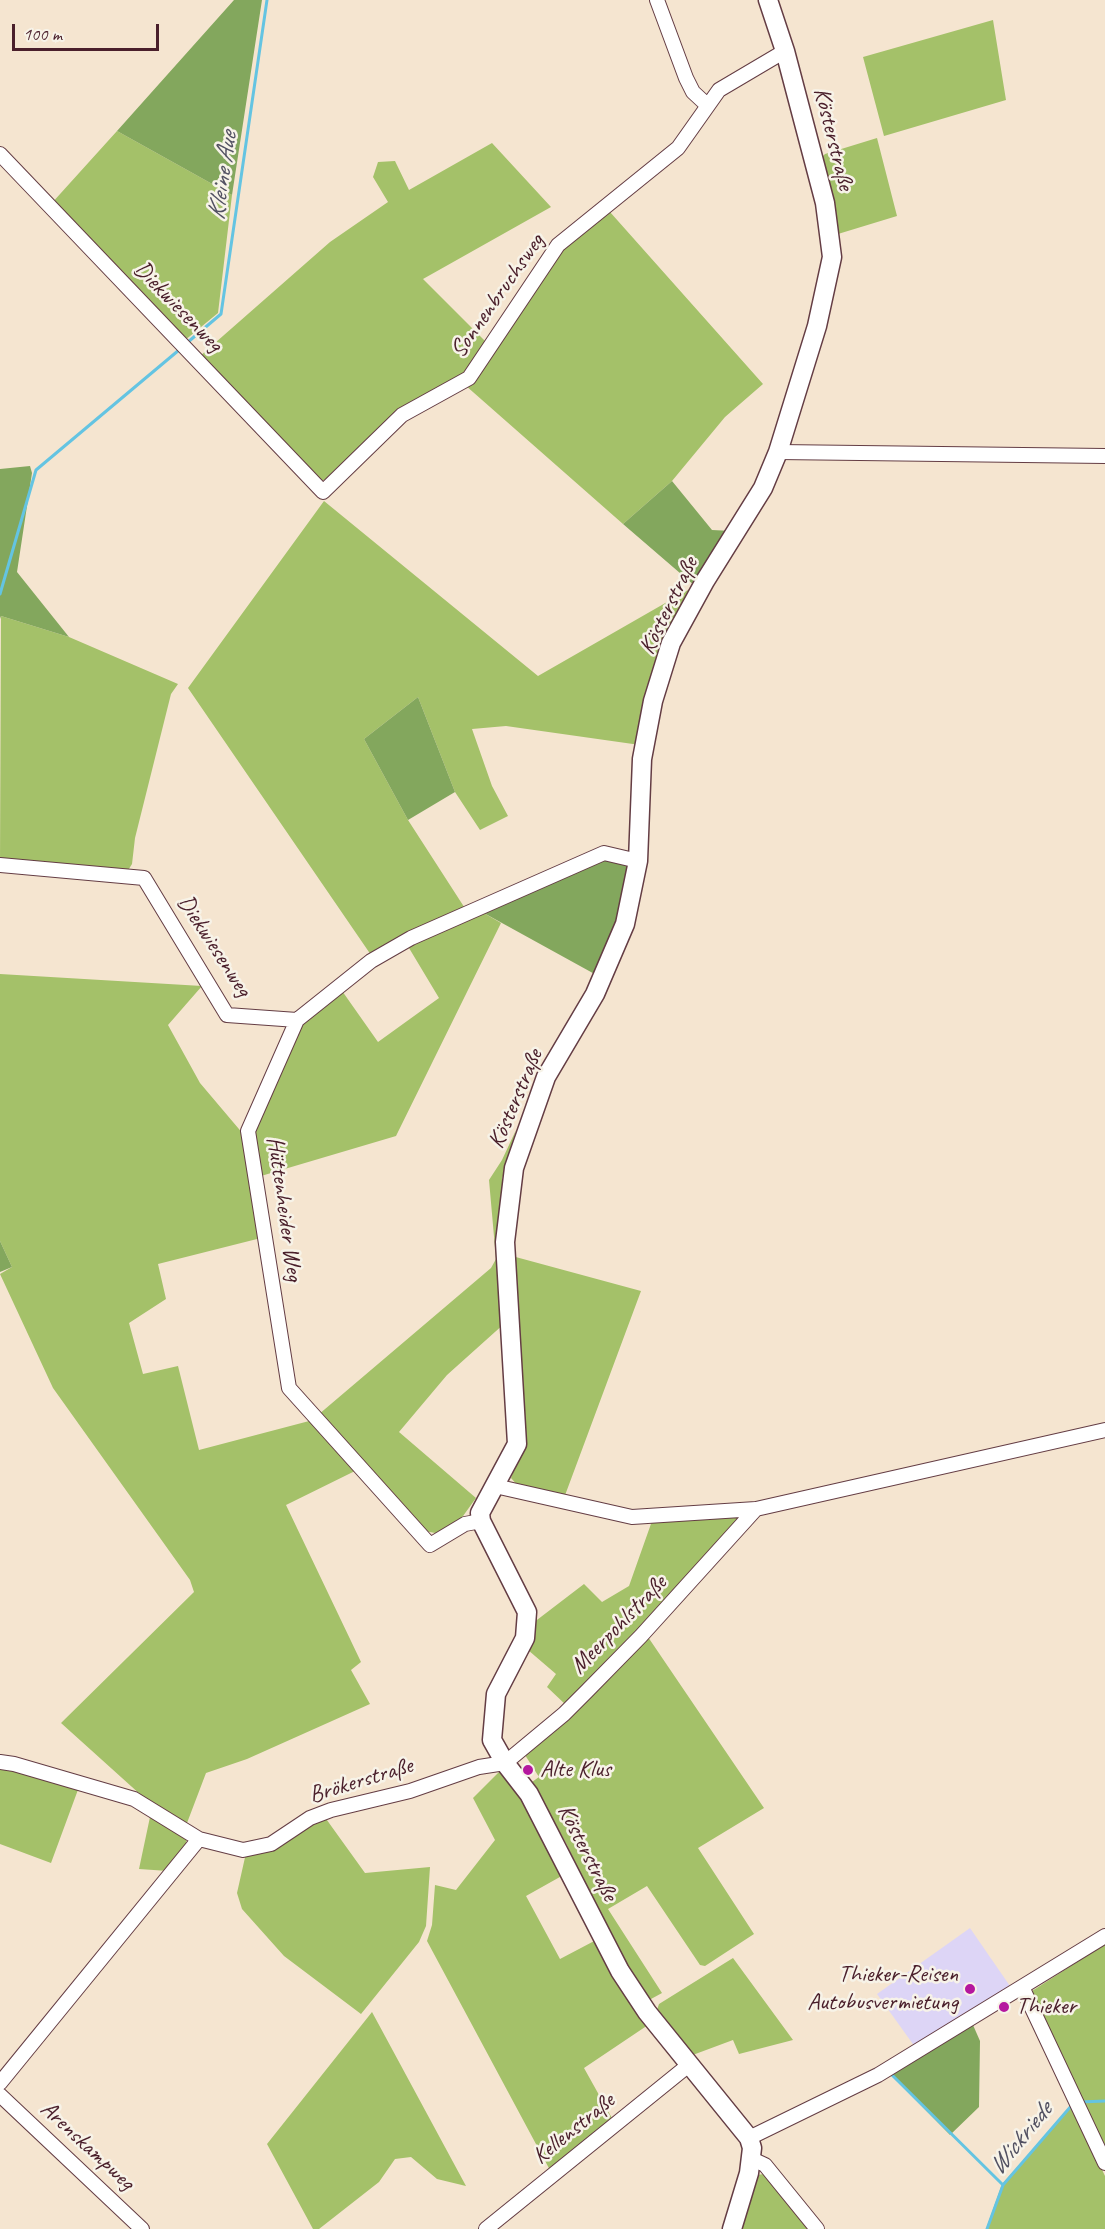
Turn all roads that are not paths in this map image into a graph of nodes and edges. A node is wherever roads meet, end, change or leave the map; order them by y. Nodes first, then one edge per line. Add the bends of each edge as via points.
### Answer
1 (657, 0) edge
2 (768, 0) edge
3 (785, 51) junction
4 (707, 105) junction
5 (0, 154) edge
6 (778, 452) junction
7 (1105, 456) edge
8 (323, 492) joint
9 (639, 861) junction
10 (0, 865) edge
11 (297, 1020) junction
12 (1105, 1430) edge
13 (495, 1486) junction
14 (756, 1509) junction
15 (480, 1521) junction
16 (0, 1762) edge
17 (505, 1763) junction
18 (199, 1839) junction
19 (1105, 1936) edge
20 (1023, 1989) junction
21 (690, 2064) junction
22 (0, 2083) edge
23 (0, 2095) edge
24 (749, 2138) junction
25 (752, 2158) junction
26 (1105, 2163) edge
27 (142, 2229) edge
28 (486, 2229) edge
29 (732, 2229) edge
30 (817, 2229) edge

1 - 4 street via 686,78 693,92
2 - 3 main road, Kösterstraße
3 - 4 street, Sonnenbruchsweg via 719,90
3 - 6 main road, Kösterstraße via 825,203 832,258 817,326
4 - 8 street, Sonnenbruchsweg via 678,148 558,245 470,378 402,415
5 - 8 street, Diekwiesenweg
6 - 7 street
6 - 9 main road, Kösterstraße via 763,488 671,643 653,701 642,759
9 - 11 street, Hüttenheider Weg via 604,853 411,938 371,961
9 - 13 main road, Kösterstraße via 625,924 595,994 546,1077 514,1168 505,1242 517,1444
10 - 11 street, Diekwiesenweg via 144,878 226,1015
11 - 15 street, Hüttenheider Weg via 248,1131 289,1388 430,1545 465,1524
12 - 14 street
13 - 14 street via 632,1517
13 - 15 main road, Kösterstraße via 480,1513
14 - 17 street, Meerpohlstraße via 587,1691
15 - 17 main road, Kösterstraße via 527,1612 525,1638 496,1694 492,1740
16 - 18 street, Brökerstraße via 134,1799
17 - 18 street, Brökerstraße via 331,1810 310,1818 271,1844 243,1850
17 - 21 main road, Kösterstraße via 529,1794 620,1971 647,2013
18 - 22 street
19 - 20 street
20 - 24 street via 878,2075
20 - 26 street
21 - 24 main road, Kösterstraße
21 - 28 street, Kellenstraße
23 - 27 street, Arenskampweg
24 - 25 main road
25 - 29 main road
25 - 30 street via 765,2165

